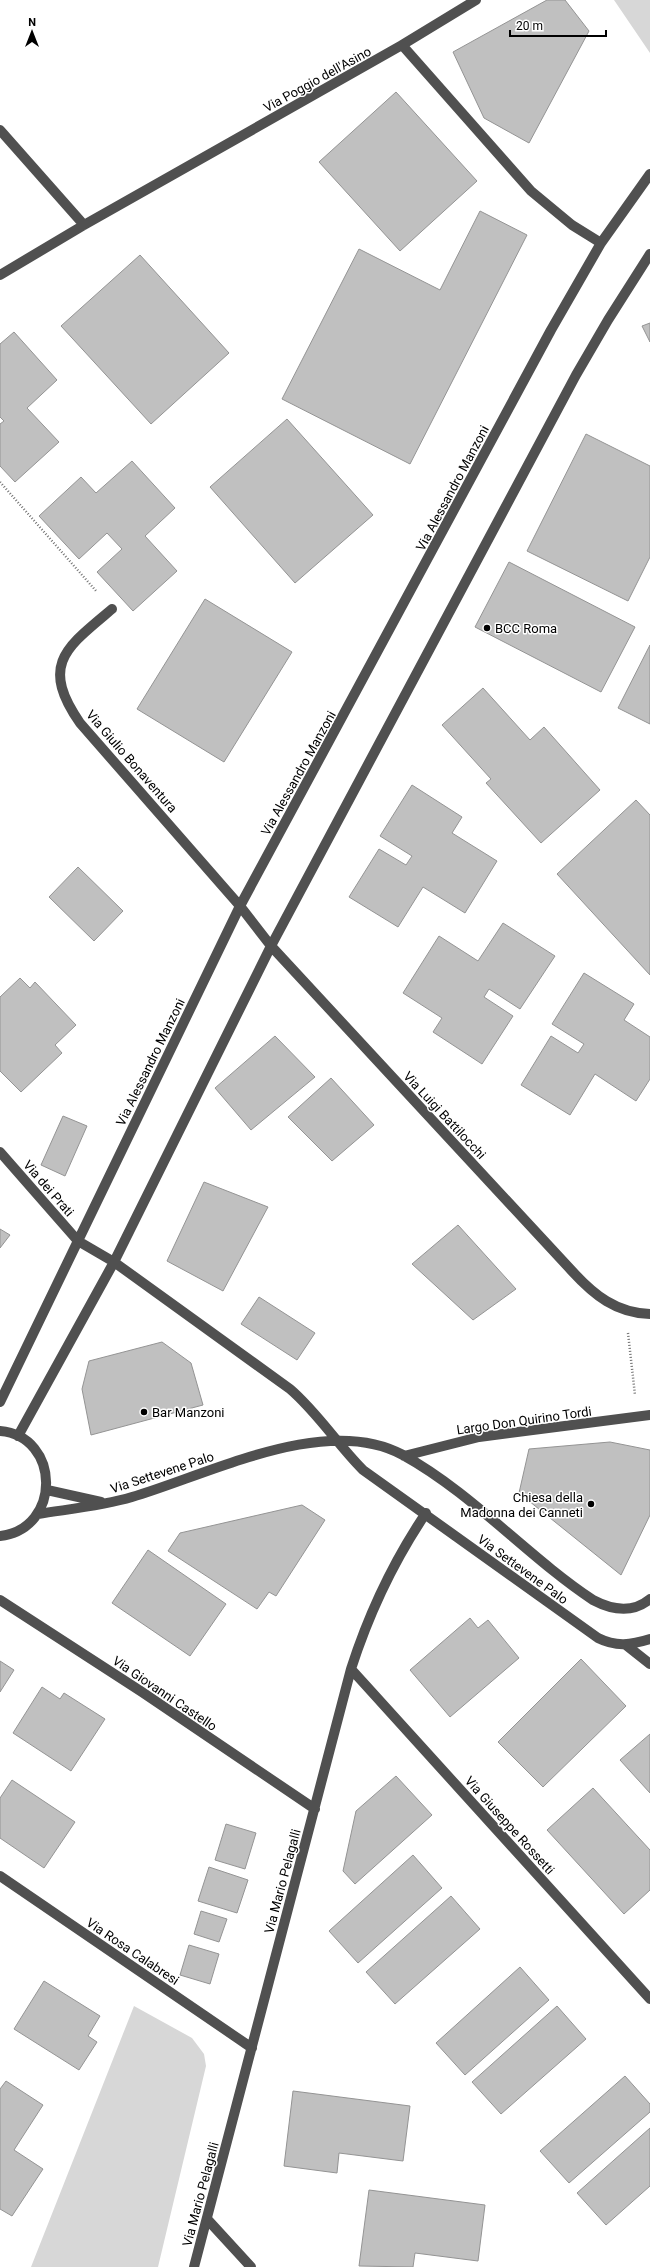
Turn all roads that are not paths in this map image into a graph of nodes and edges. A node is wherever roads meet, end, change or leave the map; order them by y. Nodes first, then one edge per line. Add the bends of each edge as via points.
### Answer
1 (476, 0) edge
2 (402, 45) junction
3 (0, 130) edge
4 (650, 174) edge
5 (84, 225) junction
6 (601, 243) junction
7 (650, 254) edge
8 (0, 275) edge
9 (112, 609) road end
10 (240, 906) junction
11 (271, 946) junction
12 (0, 1152) edge
13 (78, 1242) junction
14 (114, 1262) junction
15 (650, 1314) edge
16 (0, 1402) edge
17 (650, 1416) edge
18 (0, 1432) edge
19 (18, 1436) junction
20 (337, 1441) junction
21 (404, 1456) junction
22 (47, 1490) junction
23 (107, 1503) junction
24 (426, 1513) junction
25 (38, 1514) junction
26 (0, 1536) edge
27 (650, 1599) edge
28 (0, 1600) edge
29 (650, 1639) edge
30 (626, 1645) junction
31 (650, 1664) edge
32 (351, 1669) junction
33 (315, 1809) junction
34 (0, 1876) edge
35 (650, 1998) edge
36 (252, 2048) junction
37 (207, 2219) junction
38 (194, 2267) edge
39 (251, 2267) edge

1 - 2 street, Via Poggio dell'Asino
2 - 5 street, Via Poggio dell'Asino
2 - 6 street via 531,191 572,225
3 - 5 street
4 - 6 street, Via Alessandro Manzoni
5 - 8 street, Via Poggio dell'Asino
6 - 10 street, Via Alessandro Manzoni via 551,330
7 - 11 street via 576,375
9 - 10 street, Via Giulio Bonaventura via 67,650 61,676 62,689 71,710
10 - 11 street, Via Luigi Battilocchi
10 - 13 street, Via Alessandro Manzoni
11 - 14 street
11 - 15 street, Via Luigi Battilocchi via 572,1272 592,1291 626,1312
12 - 13 street, Via dei Prati
13 - 14 street
13 - 16 street, Via Alessandro Manzoni
14 - 19 street
14 - 20 street via 290,1389 312,1409
17 - 21 street, Largo Don Quirino Tordi via 479,1437
18 - 19 street
19 - 22 street via 39,1455 46,1474
20 - 21 street, Via Settevene Palo via 366,1442 391,1449
20 - 23 street, Via Settevene Palo via 262,1454
20 - 24 street, Via Settevene Palo via 363,1470
21 - 27 street, Via Settevene Palo via 443,1481 593,1600 604,1606 628,1609 640,1606
22 - 23 street
22 - 25 street
23 - 25 street, Via Settevene Palo
24 - 30 street, Via Settevene Palo via 598,1638
24 - 32 street, Via Mario Pelagalli via 381,1590
25 - 26 street via 30,1523 14,1533
28 - 33 street, Via Giovanni Castello
29 - 30 street, Via Settevene Palo
30 - 31 street
32 - 33 street, Via Mario Pelagalli
32 - 35 street, Via Giuseppe Rossetti
33 - 36 street, Via Mario Pelagalli
34 - 36 street, Via Rosa Calabresi
36 - 37 street, Via Mario Pelagalli
37 - 38 street, Via Mario Pelagalli
37 - 39 street

